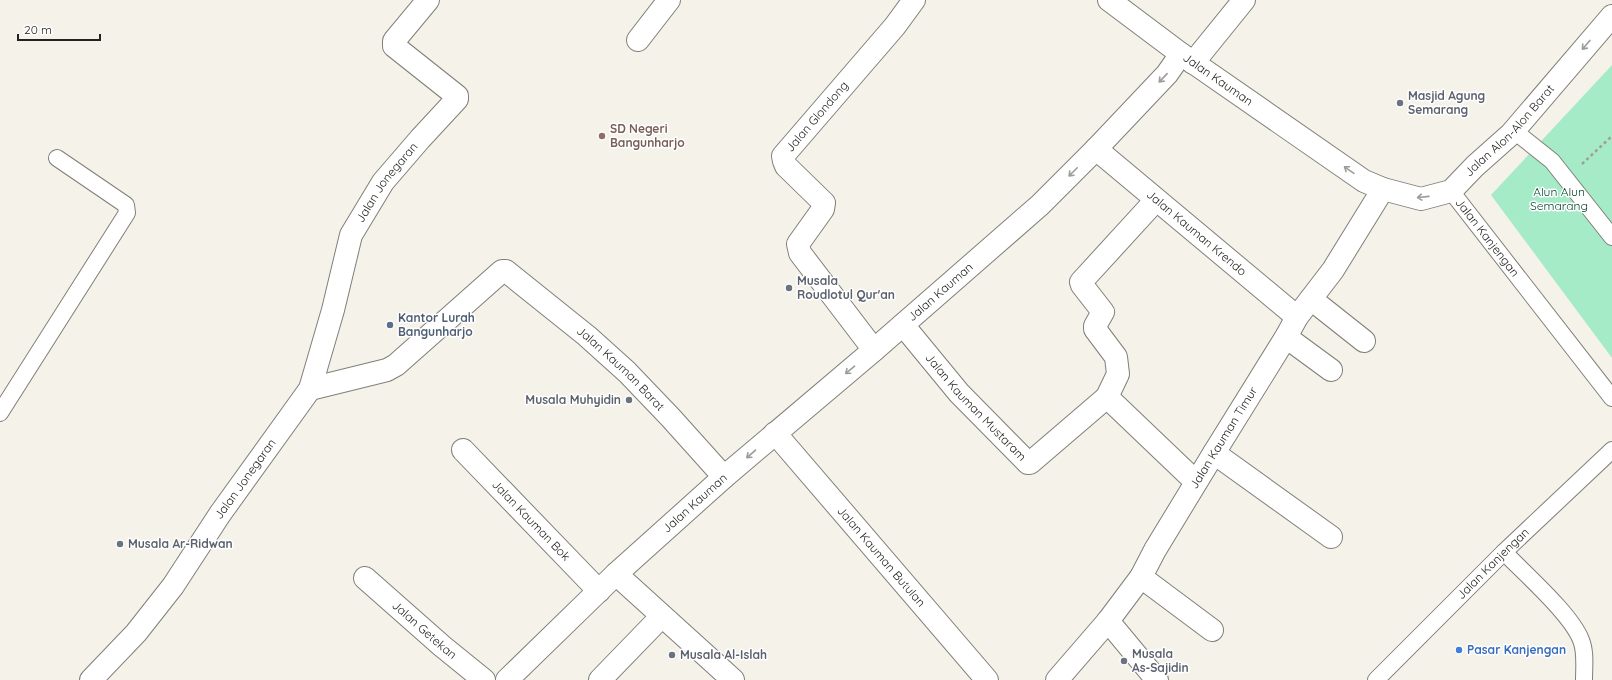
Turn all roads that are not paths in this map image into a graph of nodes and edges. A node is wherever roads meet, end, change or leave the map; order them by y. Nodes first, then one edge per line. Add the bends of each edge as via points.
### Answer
1 (428, 0) edge
2 (669, 0) edge
3 (914, 0) edge
4 (1109, 0) edge
5 (1244, 0) edge
6 (1612, 16) edge
7 (638, 40) dead end
8 (1187, 59) junction
9 (1513, 130) junction
10 (1096, 149) junction
11 (57, 158) dead end
12 (1383, 189) junction
13 (1451, 191) junction
14 (1156, 200) junction
15 (1612, 237) edge
16 (1311, 299) junction
17 (1297, 317) junction
18 (903, 325) junction
19 (1286, 337) junction
20 (1364, 341) dead end
21 (874, 350) junction
22 (1331, 370) dead end
23 (310, 390) junction
24 (1107, 397) junction
25 (1612, 398) edge
26 (0, 413) edge
27 (775, 433) junction
28 (463, 450) dead end
29 (1214, 453) junction
30 (1610, 457) edge
31 (724, 478) junction
32 (1196, 482) junction
33 (1331, 536) dead end
34 (1504, 552) junction
35 (616, 574) junction
36 (1141, 577) junction
37 (366, 578) dead end
38 (599, 591) junction
39 (662, 616) junction
40 (1108, 622) junction
41 (1212, 630) dead end
42 (92, 680) edge
43 (484, 680) edge
44 (507, 680) edge
45 (600, 680) edge
46 (733, 680) edge
47 (987, 680) edge
48 (1057, 680) edge
49 (1157, 680) edge
50 (1376, 680) edge
51 (1584, 680) edge

1 - 23 street, Jalan Jonegaran via 393,43 457,96 457,99 383,182 351,235
2 - 7 street
3 - 21 street, Jalan Glondong via 895,26 783,156 786,166 824,202 823,209 798,244 800,253
4 - 8 street
5 - 8 street
6 -> 9 street, Jalan Alon-Alon Barat
8 -> 10 street, Jalan Kauman via 1167,74
12 -> 8 street, Jalan Kauman via 1364,181
9 - 13 street, Jalan Alon-Alon Barat
9 - 15 lane via 1552,162
10 - 14 street, Jalan Kauman Krendo
10 -> 18 street, Jalan Kauman via 1040,205
11 - 26 lane via 126,205 127,214
13 -> 12 street via 1421,199
12 - 16 street, Jalan Kauman Timur via 1333,270
13 - 25 lane, Jalan Kanjengan
14 - 17 street, Jalan Kauman Krendo
14 - 24 street via 1081,282 1103,312 1095,329 1116,357 1118,374
16 - 17 street, Jalan Kauman Timur
16 - 20 street
17 - 19 street, Jalan Kauman Timur
18 - 21 street, Jalan Kauman
18 - 24 street, Jalan Kauman Mustaram via 959,393 1029,463
19 - 22 street
19 - 29 street, Jalan Kauman Timur
21 -> 27 street, Jalan Kauman
23 - 31 street, Jalan Kauman Barat via 387,370 396,365 502,271 506,271 587,336 627,372
23 - 42 street, Jalan Jonegaran via 220,514 173,586
24 - 32 street
27 -> 31 street, Jalan Kauman
27 - 47 street, Jalan Kauman Butulan
28 - 38 street, Jalan Kauman Bok
29 - 32 street, Jalan Kauman Timur
29 - 33 street
30 - 34 lane, Jalan Kanjengan
31 - 35 street, Jalan Kauman
32 - 36 street, Jalan Kauman Timur
34 - 50 lane, Jalan Kanjengan
34 - 51 lane via 1576,629 1582,641
35 - 38 street, Jalan Kauman
35 - 39 street
36 - 40 street, Jalan Kauman Timur
36 - 41 street
37 - 43 street, Jalan Getekan
38 - 44 street, Jalan Kauman
39 - 45 street
39 - 46 street
40 - 48 street, Jalan Kauman Timur
40 - 49 street

